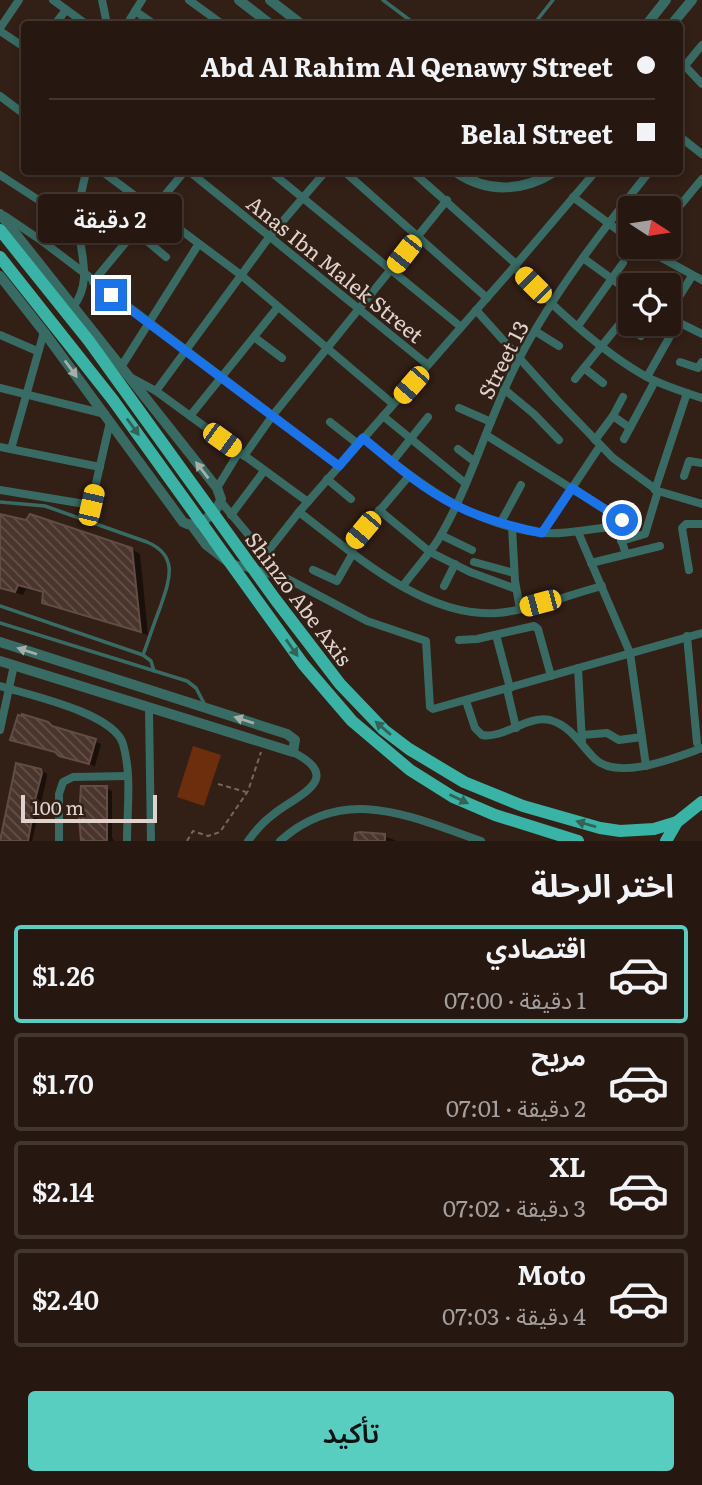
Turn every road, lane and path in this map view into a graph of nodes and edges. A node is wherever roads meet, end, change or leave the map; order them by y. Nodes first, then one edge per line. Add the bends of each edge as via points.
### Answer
1 (19, 0) edge
2 (53, 0) edge
3 (103, 0) edge
4 (142, 0) edge
5 (189, 0) edge
6 (239, 0) edge
7 (270, 0) edge
8 (383, 0) edge
9 (553, 0) edge
10 (666, 0) edge
11 (691, 0) edge
12 (66, 10) junction
13 (135, 11) junction
14 (57, 21) edge
15 (82, 21) edge
16 (106, 21) edge
17 (129, 21) edge
18 (150, 21) edge
19 (218, 21) edge
20 (266, 21) edge
21 (297, 21) edge
22 (411, 21) edge
23 (536, 21) edge
24 (649, 21) edge
25 (674, 21) edge
26 (0, 29) edge
27 (21, 45) edge
28 (702, 45) edge
29 (683, 68) edge
30 (683, 70) edge
31 (702, 84) edge
32 (0, 96) edge
33 (21, 112) edge
34 (683, 139) edge
35 (702, 154) edge
36 (0, 175) edge
37 (86, 175) edge
38 (107, 175) edge
39 (181, 175) edge
40 (194, 175) edge
41 (275, 175) edge
42 (322, 175) edge
43 (348, 175) edge
44 (417, 175) edge
45 (468, 175) edge
46 (549, 175) edge
47 (592, 175) edge
48 (647, 175) edge
49 (702, 178) edge
50 (573, 197) junction
51 (303, 198) junction
52 (447, 200) junction
53 (681, 204) edge
54 (151, 210) junction
55 (57, 212) junction
56 (0, 214) edge
57 (78, 222) junction
58 (607, 224) junction
59 (0, 230) edge
60 (134, 230) junction
61 (618, 231) edge
62 (271, 236) junction
63 (418, 237) junction
64 (42, 241) junction
65 (198, 245) junction
66 (0, 257) edge
67 (166, 257) dead end
68 (583, 258) junction
69 (666, 259) edge
70 (623, 263) dead end
71 (515, 265) junction
72 (391, 271) junction
73 (241, 275) junction
74 (1, 277) edge
75 (699, 278) edge
76 (89, 279) junction
77 (612, 279) junction
78 (618, 283) edge
79 (487, 298) junction
80 (681, 300) edge
81 (551, 304) junction
82 (73, 307) junction
83 (278, 307) junction
84 (359, 308) junction
85 (476, 310) junction
86 (148, 322) junction
87 (681, 324) edge
88 (618, 325) edge
89 (578, 326) junction
90 (461, 327) junction
91 (536, 331) junction
92 (44, 332) junction
93 (702, 334) edge
94 (0, 335) edge
95 (671, 336) edge
96 (254, 337) junction
97 (602, 345) junction
98 (559, 346) dead end
99 (327, 348) junction
100 (186, 349) junction
101 (37, 351) junction
102 (282, 358) dead end
103 (519, 358) junction
104 (680, 362) dead end
105 (702, 362) edge
106 (428, 365) junction
107 (584, 368) junction
108 (124, 371) junction
109 (222, 377) junction
110 (575, 379) dead end
111 (651, 379) junction
112 (603, 383) dead end
113 (0, 388) edge
114 (504, 389) junction
115 (156, 391) junction
116 (687, 393) junction
117 (25, 395) junction
118 (623, 397) dead end
119 (702, 398) edge
120 (393, 404) junction
121 (459, 408) dead end
122 (273, 415) junction
123 (190, 416) junction
124 (383, 416) junction
125 (613, 416) junction
126 (428, 418) dead end
127 (104, 420) junction
128 (330, 422) dead end
129 (491, 422) junction
130 (630, 428) junction
131 (486, 435) junction
132 (411, 439) junction
133 (624, 439) dead end
134 (559, 440) dead end
135 (361, 441) junction
136 (597, 443) junction
137 (0, 447) edge
138 (11, 449) junction
139 (458, 449) dead end
140 (241, 454) junction
141 (393, 462) junction
142 (475, 462) junction
143 (702, 463) edge
144 (339, 466) junction
145 (100, 467) junction
146 (264, 471) junction
147 (409, 476) junction
148 (684, 476) dead end
149 (327, 480) junction
150 (465, 483) junction
151 (521, 485) dead end
152 (217, 488) junction
153 (572, 488) junction
154 (0, 490) edge
155 (657, 490) junction
156 (351, 499) dead end
157 (0, 502) edge
158 (221, 502) junction
159 (307, 502) junction
160 (702, 504) edge
161 (455, 505) junction
162 (379, 510) junction
163 (299, 512) junction
164 (231, 514) junction
165 (622, 520) dead end
166 (501, 523) junction
167 (702, 524) edge
168 (191, 526) junction
169 (512, 527) junction
170 (578, 532) junction
171 (542, 533) junction
172 (441, 535) junction
173 (621, 541) junction
174 (660, 546) dead end
175 (472, 550) dead end
176 (350, 551) junction
177 (430, 552) junction
178 (626, 554) junction
179 (265, 555) junction
180 (474, 562) dead end
181 (592, 562) junction
182 (455, 564) junction
183 (313, 570) dead end
184 (689, 570) dead end
185 (270, 573) junction
186 (514, 573) junction
187 (403, 586) junction
188 (444, 586) dead end
189 (602, 586) junction
190 (516, 589) junction
191 (0, 606) edge
192 (520, 608) junction
193 (0, 623) edge
194 (702, 633) edge
195 (496, 635) junction
196 (687, 636) junction
197 (458, 640) dead end
198 (0, 642) edge
199 (630, 653) junction
200 (143, 655) junction
201 (0, 661) edge
202 (14, 665) junction
203 (578, 668) junction
204 (154, 671) junction
205 (551, 676) junction
206 (4, 687) edge
207 (509, 688) junction
208 (466, 701) junction
209 (206, 707) junction
210 (149, 709) junction
211 (516, 728) junction
212 (0, 730) edge
213 (642, 737) junction
214 (582, 739) junction
215 (263, 744) junction
216 (699, 745) edge
217 (293, 752) junction
218 (646, 766) junction
219 (127, 776) junction
220 (218, 784) dead end
221 (247, 792) junction
222 (702, 802) edge
223 (677, 822) junction
224 (470, 839) edge
225 (59, 841) edge
226 (127, 841) edge
227 (151, 841) edge
228 (187, 841) edge
229 (248, 841) edge
230 (280, 841) edge
231 (481, 841) edge
232 (578, 841) edge
233 (666, 841) edge

1 - 26 street
2 - 12 street
3 - 16 street
4 - 13 street
5 - 19 street
6 - 20 street
7 - 21 street
8 - 22 lane
9 - 23 lane
10 - 24 street
11 - 25 street
12 - 14 street
12 - 15 street
13 - 17 street
13 - 18 street
26 - 27 street
28 - 29 street
30 - 31 street
32 - 33 street
34 - 35 street
36 - 55 street
37 - 57 street
38 - 54 street
39 - 54 street
40 - 62 street, Anas Ibn Malek Street
41 - 51 street
42 - 51 street
43 - 63 street
44 - 52 street
45 - 46 street via 484,186 503,188
47 - 50 street
48 - 58 street, Street 13
49 - 53 street
50 - 58 street
50 - 71 street
51 - 62 street
51 - 72 street
52 - 63 street
52 - 71 street
54 - 60 street
54 - 65 street
55 - 57 street
55 - 64 street
56 - 64 street
56 - 82 street
57 - 76 street
58 - 61 street
58 - 68 street, Street 13
223 -> 59 main road, Shinzo Abe Axis via 642,831 610,830 493,796 410,750 361,708 275,600 89,341
60 - 67 street
60 - 76 street
62 - 73 street
62 - 84 street, Anas Ibn Malek Street
63 - 72 street
63 - 79 street
64 - 76 street
65 - 73 street
65 - 86 street
66 -> 232 main road, Shinzo Abe Axis via 113,400 334,703 370,739 431,784 464,802
68 - 77 street
68 - 81 street, Street 13
69 - 75 street
70 - 77 street
71 - 79 street
71 - 81 street
72 - 84 street
72 - 90 street
73 - 83 street
73 - 100 street
74 - 92 street
75 - 80 street
76 - 82 street
76 - 86 street
77 - 78 street
77 - 89 street
79 - 85 street
81 - 89 street
81 - 91 street, Street 13
82 - 108 street
83 - 96 street
83 - 99 street
84 - 99 street
84 - 106 street, Anas Ibn Malek Street
85 - 90 street
85 - 103 street
86 - 100 street
86 - 108 street
87 - 93 street
88 - 97 street
89 - 97 street
90 - 106 street
91 - 98 street
91 - 103 street, Street 13
92 - 101 street
92 -> 127 street
94 - 101 street
95 - 111 street
96 - 102 street
96 - 109 street
97 - 107 street
97 - 111 street
99 - 120 street
99 - 122 street
100 - 109 street
100 - 115 street
101 - 117 street
103 - 114 street, Street 13
103 - 136 street
104 - 105 street via 698,368
106 - 120 street
107 - 110 street
107 - 112 street
108 - 115 street
152 -> 108 street
109 - 122 street
109 - 123 street
111 - 116 street
111 - 130 street
113 - 117 street
114 - 129 street, Street 13
114 - 134 street
115 - 123 street
116 - 119 street
116 - 155 street
117 - 127 street
117 - 138 street
118 - 125 street
120 - 124 street
121 - 129 street
122 - 140 street
122 - 144 street
123 - 140 street
124 - 132 street
124 - 135 street
125 - 130 street
125 - 136 street
126 - 132 street
127 - 145 street
127 - 168 street via 183,522
128 - 135 street
129 - 131 street, Street 13
130 - 133 street
131 - 142 street, Street 13
131 - 153 street
132 - 141 street
132 - 150 street
135 - 141 street
135 - 144 street
136 - 153 street
136 - 155 street
137 - 138 street
138 - 145 street
139 - 142 street
140 - 146 street
140 - 152 street
141 - 147 street
142 - 150 street, Street 13
143 - 148 street via 688,461
144 - 149 street
145 - 154 street via 91,505
146 - 159 street
146 - 164 street
147 - 161 street
147 - 162 street
149 - 156 street
149 - 159 street
150 - 161 street, Street 13
151 - 166 street
152 - 158 street
153 - 165 street
153 - 171 street
155 - 160 street
155 - 173 street via 645,534
157 - 200 lane via 45,506 159,549 169,567 169,581
158 - 164 street
158 - 168 street
159 - 163 street
161 - 166 street
161 - 172 street, Street 13
162 - 176 street
162 - 177 street
163 - 176 street
163 - 179 street
164 - 179 street
166 - 169 street
167 - 184 street via 682,528
168 - 185 street via 219,558
169 - 171 street
169 - 186 street
170 - 171 street
170 - 173 street via 614,527
170 - 181 street
172 - 175 street
172 - 177 street, Street 13
173 - 178 street
174 - 178 street
176 - 183 street via 337,581
176 - 187 street
177 - 182 street
177 - 187 street, Street 13
178 - 181 street
179 - 185 street
180 - 186 street
181 - 189 street
182 - 188 street
182 - 190 street
185 - 208 street via 367,621 426,641 430,707
186 - 190 street
187 - 192 street via 458,611 498,613
189 - 192 street
189 - 199 street
190 - 192 street
191 - 200 lane
193 - 204 lane
194 - 196 street
195 - 197 street
195 - 205 street via 532,626 538,629
195 - 207 street
196 - 199 street
196 - 216 street
209 -> 198 street
199 - 203 street
199 - 213 street
200 - 204 lane
201 - 202 street
202 - 206 street
202 - 210 street
203 - 205 street
203 - 214 street
204 - 209 lane via 192,684
205 - 207 street
206 - 212 street
206 - 219 street via 87,714 112,728 123,741
207 - 208 street
207 - 211 street
208 - 211 street via 482,735
217 -> 209 street via 295,743 290,735
210 - 215 street
210 - 227 street
211 - 214 street via 550,720
213 - 214 street via 619,740 607,733
213 - 218 street
214 - 218 street via 602,764
215 - 217 street
215 - 221 path
216 - 218 street
217 - 229 street via 314,766 315,784 272,815
219 - 225 street via 73,776 63,782
219 - 226 street
220 - 221 path
221 - 228 path via 217,834 192,831
222 - 223 main road
223 - 233 main road
224 - 230 street via 379,808 355,808 308,821
224 - 231 street

